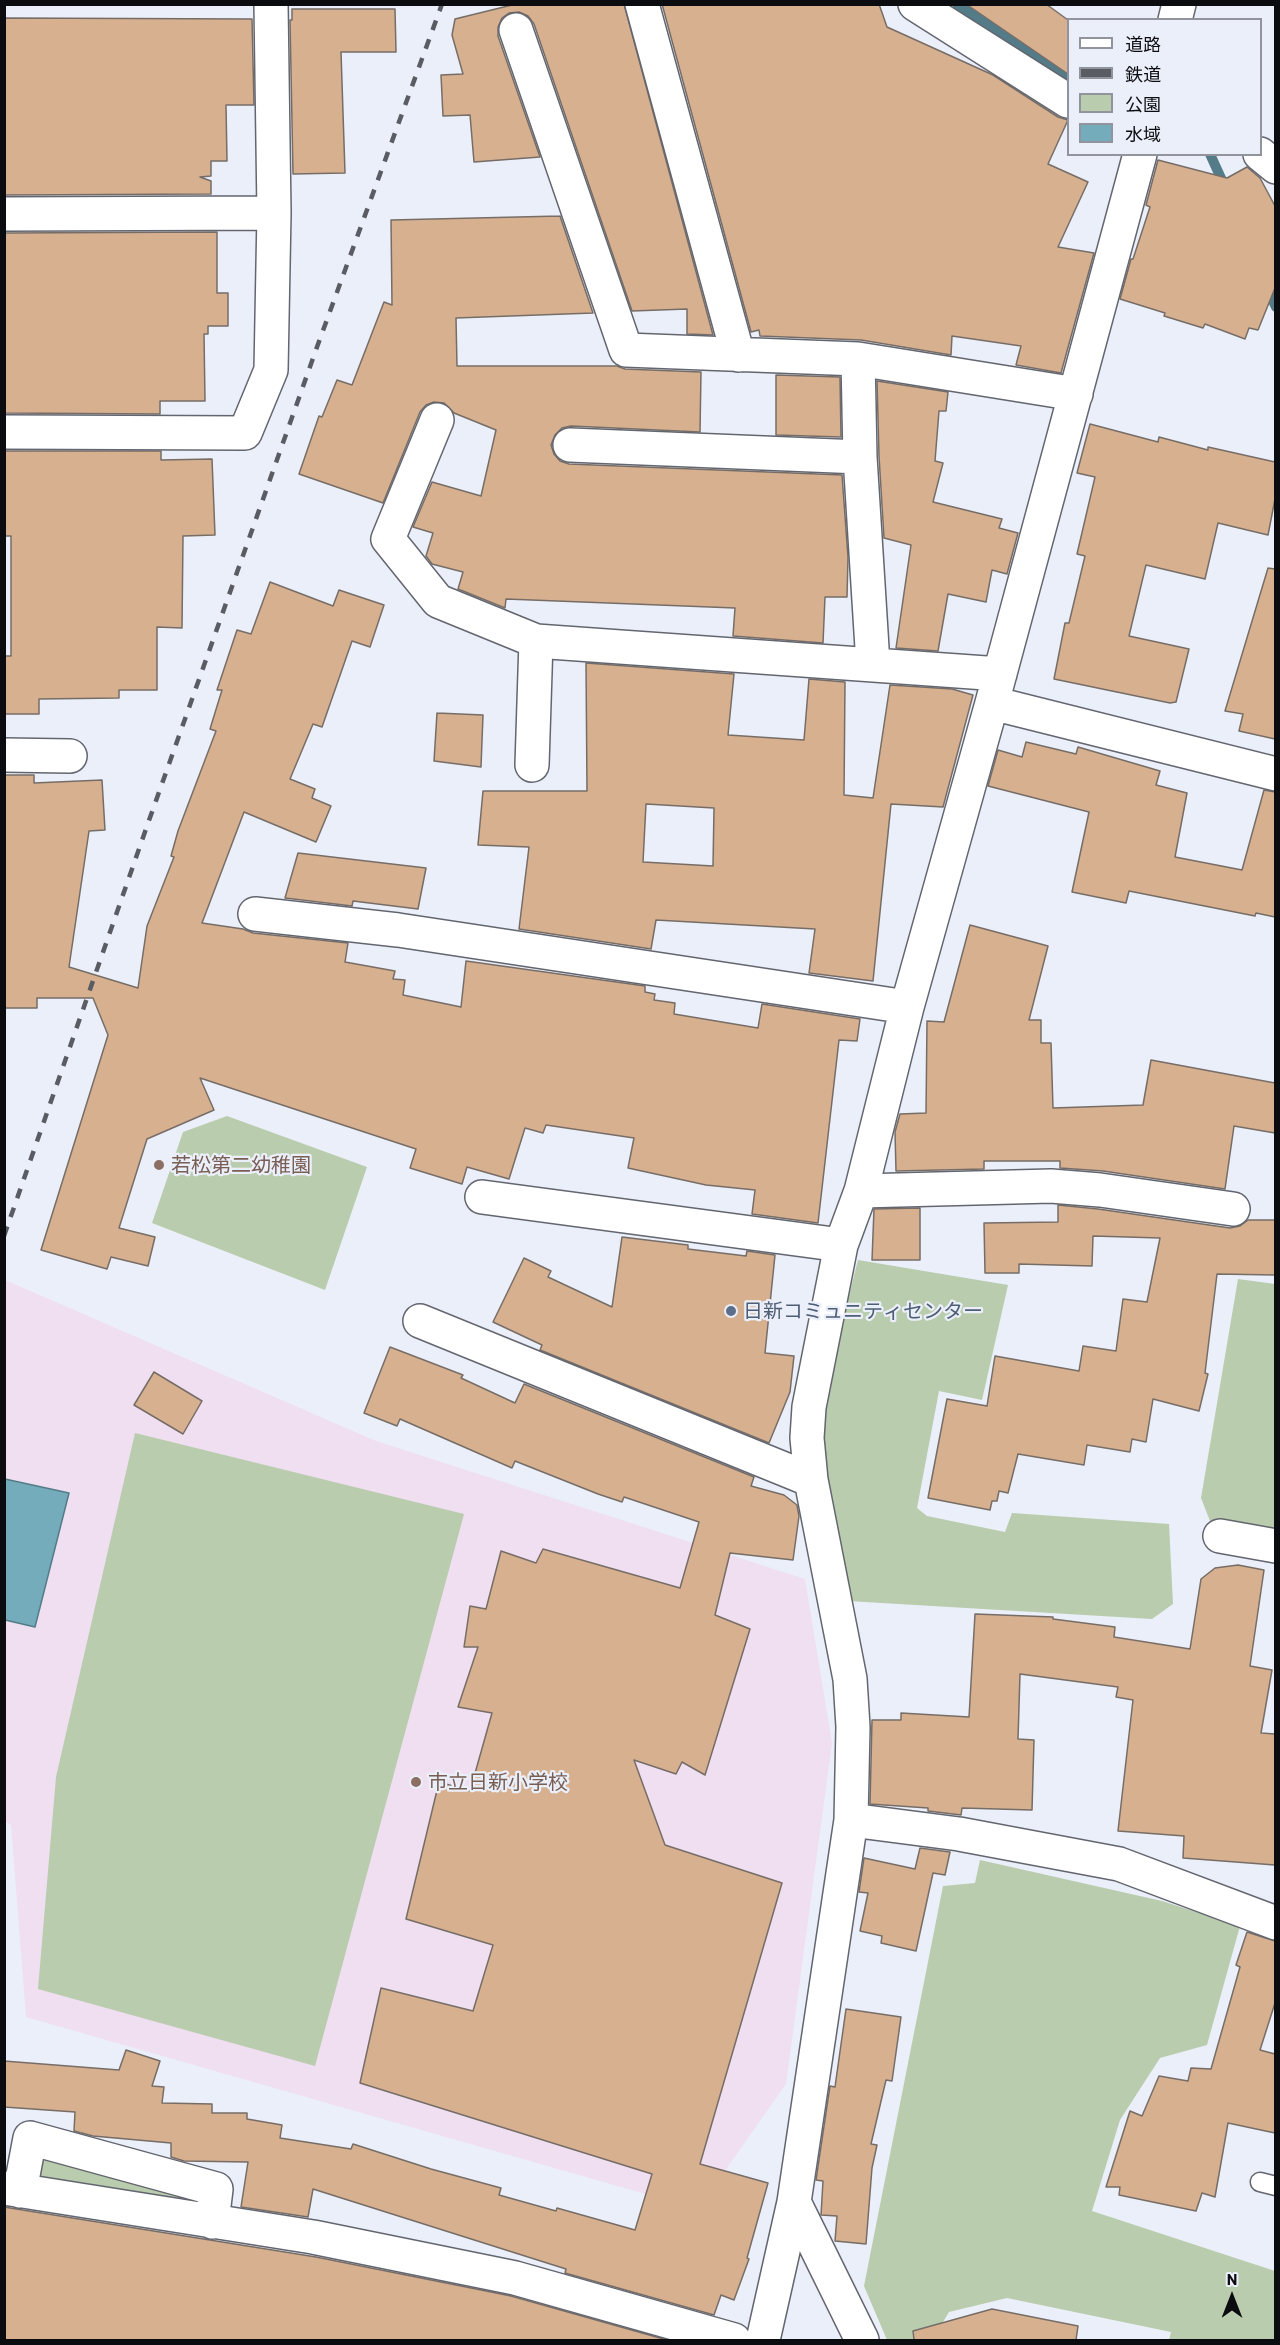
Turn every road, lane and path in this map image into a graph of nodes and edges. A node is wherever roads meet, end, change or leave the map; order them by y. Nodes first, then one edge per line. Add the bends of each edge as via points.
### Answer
1 (271, 4) edge
2 (642, 4) edge
3 (915, 4) edge
4 (516, 30) dead end
5 (1067, 100) edge
6 (1139, 156) edge
7 (1262, 156) edge
8 (1275, 167) edge
9 (274, 213) junction
10 (4, 214) edge
11 (738, 355) junction
12 (858, 359) junction
13 (1076, 394) junction
14 (437, 420) dead end
15 (4, 432) edge
16 (570, 445) dead end
17 (860, 457) junction
18 (536, 641) junction
19 (873, 664) junction
20 (996, 689) junction
21 (4, 755) edge
22 (70, 756) dead end
23 (532, 765) dead end
24 (1275, 774) edge
25 (255, 914) dead end
26 (907, 1007) junction
27 (861, 1191) junction
28 (482, 1197) dead end
29 (1233, 1209) dead end
30 (841, 1245) junction
31 (420, 1321) dead end
32 (811, 1480) junction
33 (1220, 1536) dead end
34 (1275, 1546) edge
35 (850, 1820) junction
36 (1275, 1923) edge
37 (12, 2190) edge
38 (794, 2202) junction
39 (212, 2222) junction
40 (734, 2340) edge
41 (763, 2340) edge
42 (862, 2340) edge

1 - 9 street
2 - 11 street
3 - 5 street
4 - 11 street via 626,350
6 - 13 street
7 - 8 street
9 - 10 street
9 - 15 street via 272,370 245,433
11 - 12 street
12 - 13 street
12 - 17 street
13 - 20 street
14 - 18 street via 388,539 438,601
16 - 17 street
17 - 19 street
18 - 19 street
18 - 23 street
19 - 20 street
20 - 24 street
20 - 26 street
21 - 22 street
25 - 26 street via 398,930
26 - 27 street
27 - 29 street via 1051,1186
27 - 30 street
28 - 30 street
30 - 32 street via 809,1407
31 - 32 street
32 - 35 street via 850,1679
33 - 34 street
35 - 36 street via 959,1834 1119,1864
35 - 38 street
37 - 39 street
37 - 39 street via 30,2138 216,2189
38 - 41 street
38 - 42 street
39 - 40 street via 515,2278

